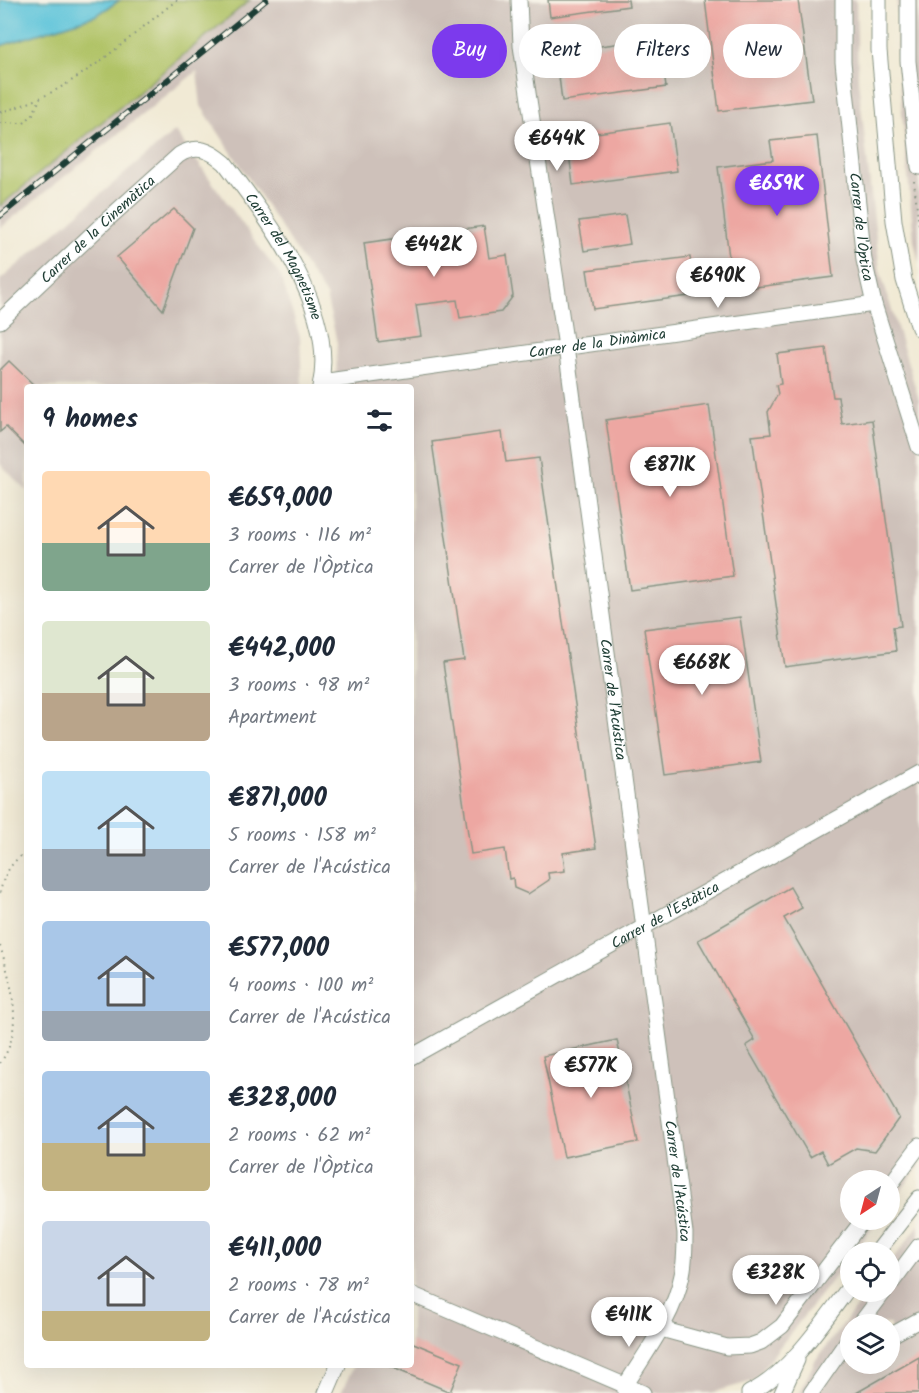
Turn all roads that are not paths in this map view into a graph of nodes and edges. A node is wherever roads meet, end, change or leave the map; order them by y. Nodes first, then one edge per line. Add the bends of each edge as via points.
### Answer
1 (519, 0) edge
2 (843, 0) edge
3 (879, 0) edge
4 (908, 0) edge
5 (201, 149) joint
6 (919, 167) edge
7 (874, 304) junction
8 (0, 321) edge
9 (919, 328) edge
10 (566, 347) junction
11 (320, 384) edge
12 (919, 447) edge
13 (919, 773) edge
14 (644, 926) junction
15 (414, 1055) edge
16 (919, 1146) edge
17 (900, 1172) edge
18 (919, 1198) edge
19 (855, 1230) edge
20 (885, 1242) edge
21 (919, 1246) edge
22 (900, 1272) edge
23 (414, 1295) edge
24 (840, 1299) edge
25 (919, 1320) edge
26 (661, 1329) junction
27 (900, 1330) edge
28 (806, 1344) junction
29 (840, 1351) edge
30 (840, 1363) edge
31 (337, 1368) edge
32 (825, 1371) junction
33 (625, 1389) edge
34 (326, 1393) edge
35 (643, 1393) edge
36 (748, 1393) edge
37 (782, 1393) edge
38 (811, 1393) edge

1 - 10 street, Carrer de l'Acústica via 521,46
2 - 7 street, Carrer de l'Òptica via 847,108 864,260
3 - 9 street via 879,50 894,221 904,280
4 - 6 street via 908,61
5 - 8 street, Carrer de la Cinemàtica via 179,155
5 - 11 street, Carrer del Magnetisme via 225,163 295,265 315,311 322,355
7 - 10 street, Carrer de la Dinàmica
7 - 12 street, Carrer de l'Òptica
10 - 11 street, Carrer de la Dinàmica
10 - 14 street, Carrer de l'Acústica
13 - 14 street, Carrer de l'Estàtica
14 - 15 street, Carrer de l'Estàtica
14 - 26 street, Carrer de l'Acústica via 686,1233 681,1282
16 - 17 street
18 - 20 street
19 - 26 street via 782,1326 761,1342 727,1347
21 - 22 street
23 - 33 street
24 - 28 street
25 - 27 street
26 - 33 street, Carrer de l'Acústica
28 - 36 street via 770,1379
28 - 37 street
29 - 32 street
30 - 32 street
31 - 34 street
32 - 38 street
33 - 35 street

